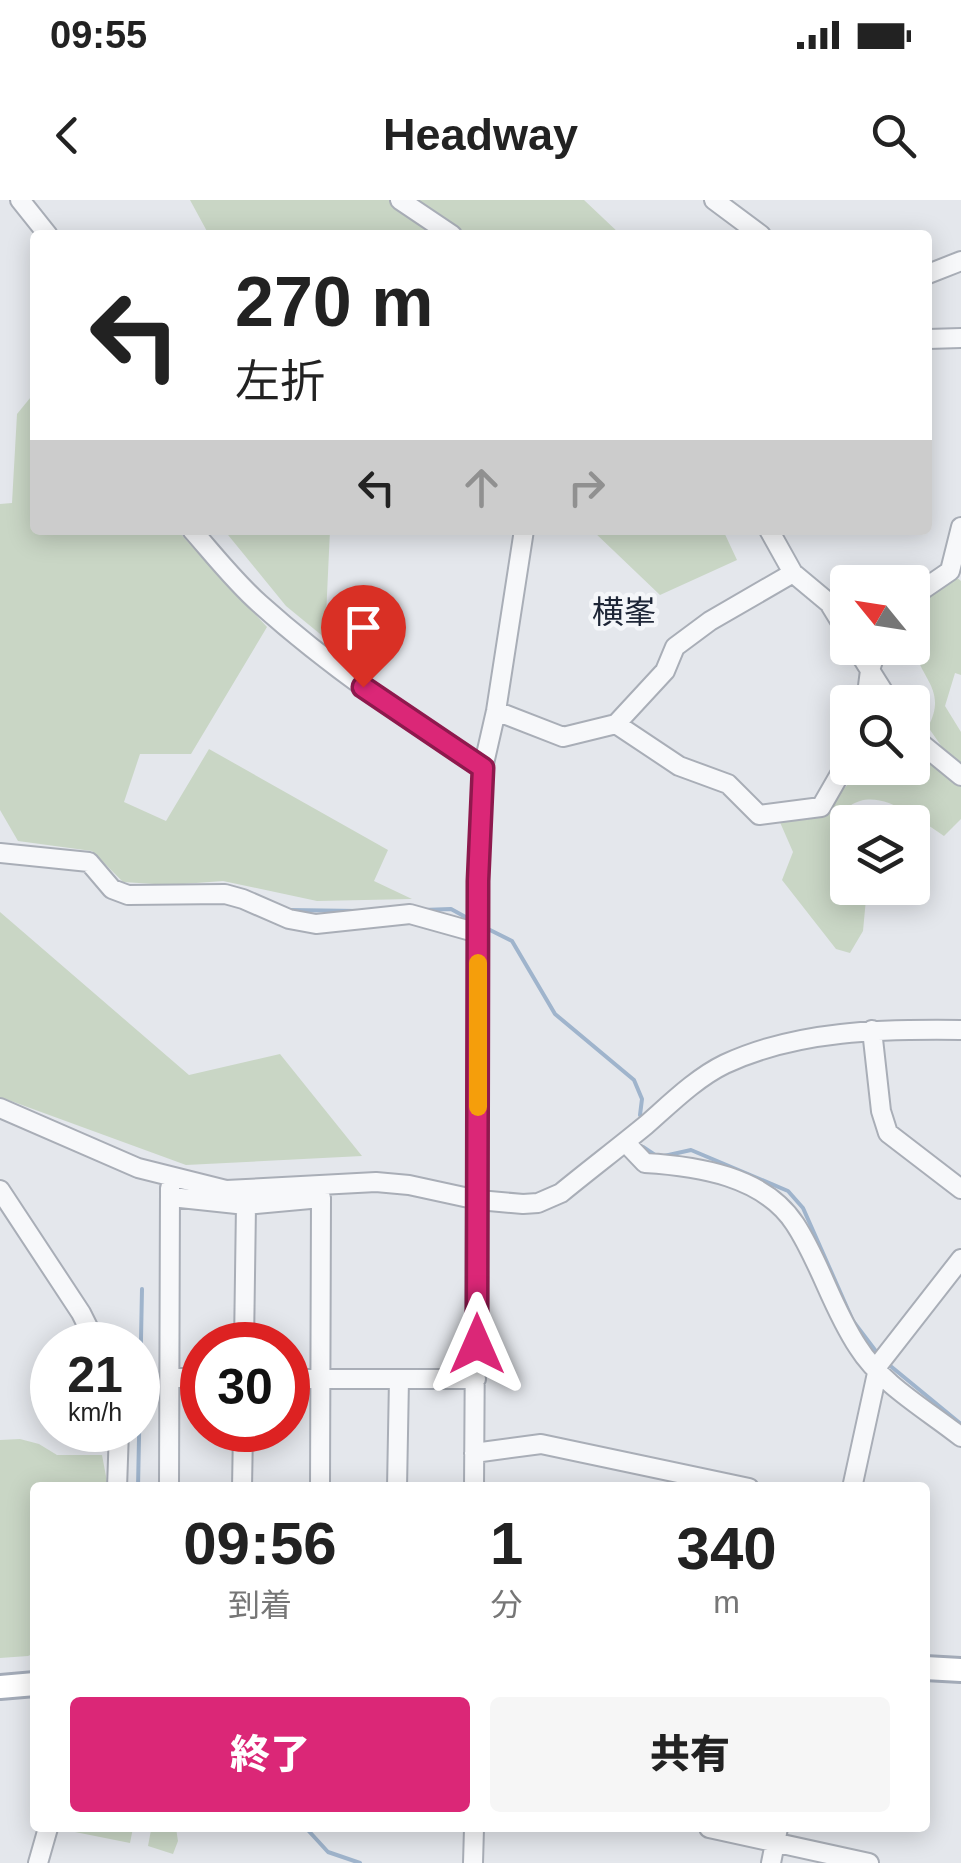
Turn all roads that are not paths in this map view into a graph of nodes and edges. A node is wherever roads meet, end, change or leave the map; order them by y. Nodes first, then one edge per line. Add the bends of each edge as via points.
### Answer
1 (20, 200) edge
2 (400, 200) edge
3 (714, 200) edge
4 (44, 230) edge
5 (445, 230) edge
6 (754, 230) edge
7 (961, 261) edge
8 (932, 272) edge
9 (961, 338) edge
10 (932, 339) edge
11 (961, 527) edge
12 (197, 535) edge
13 (523, 535) edge
14 (772, 535) edge
15 (794, 573) junction
16 (930, 585) edge
17 (830, 605) edge
18 (867, 665) edge
19 (872, 665) edge
20 (870, 670) junction
21 (868, 685) edge
22 (879, 685) edge
23 (496, 712) junction
24 (616, 724) junction
25 (930, 751) edge
26 (483, 768) junction
27 (961, 776) edge
28 (834, 785) edge
29 (0, 853) edge
30 (478, 925) junction
31 (872, 1030) junction
32 (961, 1030) edge
33 (0, 1108) edge
34 (625, 1142) junction
35 (170, 1188) junction
36 (961, 1189) edge
37 (0, 1190) edge
38 (478, 1200) junction
39 (246, 1205) junction
40 (961, 1259) edge
41 (85, 1322) edge
42 (244, 1322) edge
43 (880, 1363) junction
44 (170, 1378) junction
45 (180, 1378) edge
46 (310, 1379) edge
47 (320, 1379) junction
48 (398, 1379) junction
49 (476, 1379) junction
50 (961, 1437) edge
51 (118, 1452) edge
52 (243, 1452) edge
53 (474, 1453) junction
54 (117, 1482) edge
55 (169, 1482) edge
56 (242, 1482) edge
57 (320, 1482) edge
58 (398, 1482) edge
59 (474, 1482) edge
60 (721, 1482) edge
61 (853, 1482) edge
62 (930, 1668) edge
63 (961, 1670) edge
64 (30, 1684) edge
65 (0, 1687) edge
66 (47, 1832) edge
67 (474, 1832) edge
68 (747, 1832) edge
69 (776, 1835) edge
70 (38, 1863) edge
71 (473, 1863) edge
72 (770, 1863) edge
73 (869, 1863) edge

1 - 4 street
2 - 5 street
3 - 6 street
7 - 8 street
9 - 10 street
11 - 16 street via 950,571
12 - 26 street via 258,603 335,666
13 - 23 street
14 - 15 street
15 - 17 street
15 - 24 street via 674,646 665,671
18 - 20 street
19 - 20 street
20 - 21 street
20 - 22 street
23 - 24 street via 564,737
23 - 26 street
24 - 28 street via 679,766 728,784 759,815 821,807
25 - 27 street
26 - 30 street
29 - 30 street via 89,862 112,889 128,895 224,894 316,924 410,914
30 - 38 street
31 - 32 street
31 - 34 street via 722,1065
31 - 36 street via 888,1133
33 - 35 street
34 - 38 street via 550,1198 524,1204
34 - 43 street via 644,1163 695,1166 776,1201 795,1223 859,1350
35 - 38 street via 392,1183
35 - 39 street
35 - 44 street
37 - 41 street
38 - 49 street
39 - 42 street
39 - 47 street via 321,1198
40 - 43 street
43 - 50 street
43 - 61 street
44 - 45 street
44 - 55 street
46 - 47 street
47 - 48 street
47 - 57 street
48 - 49 street
48 - 58 street
49 - 53 street
51 - 54 street
52 - 56 street
53 - 59 street
53 - 60 street via 541,1444
62 - 63 main road
64 - 65 main road
66 - 70 street
67 - 71 street
68 - 69 street
69 - 72 street
69 - 73 street

